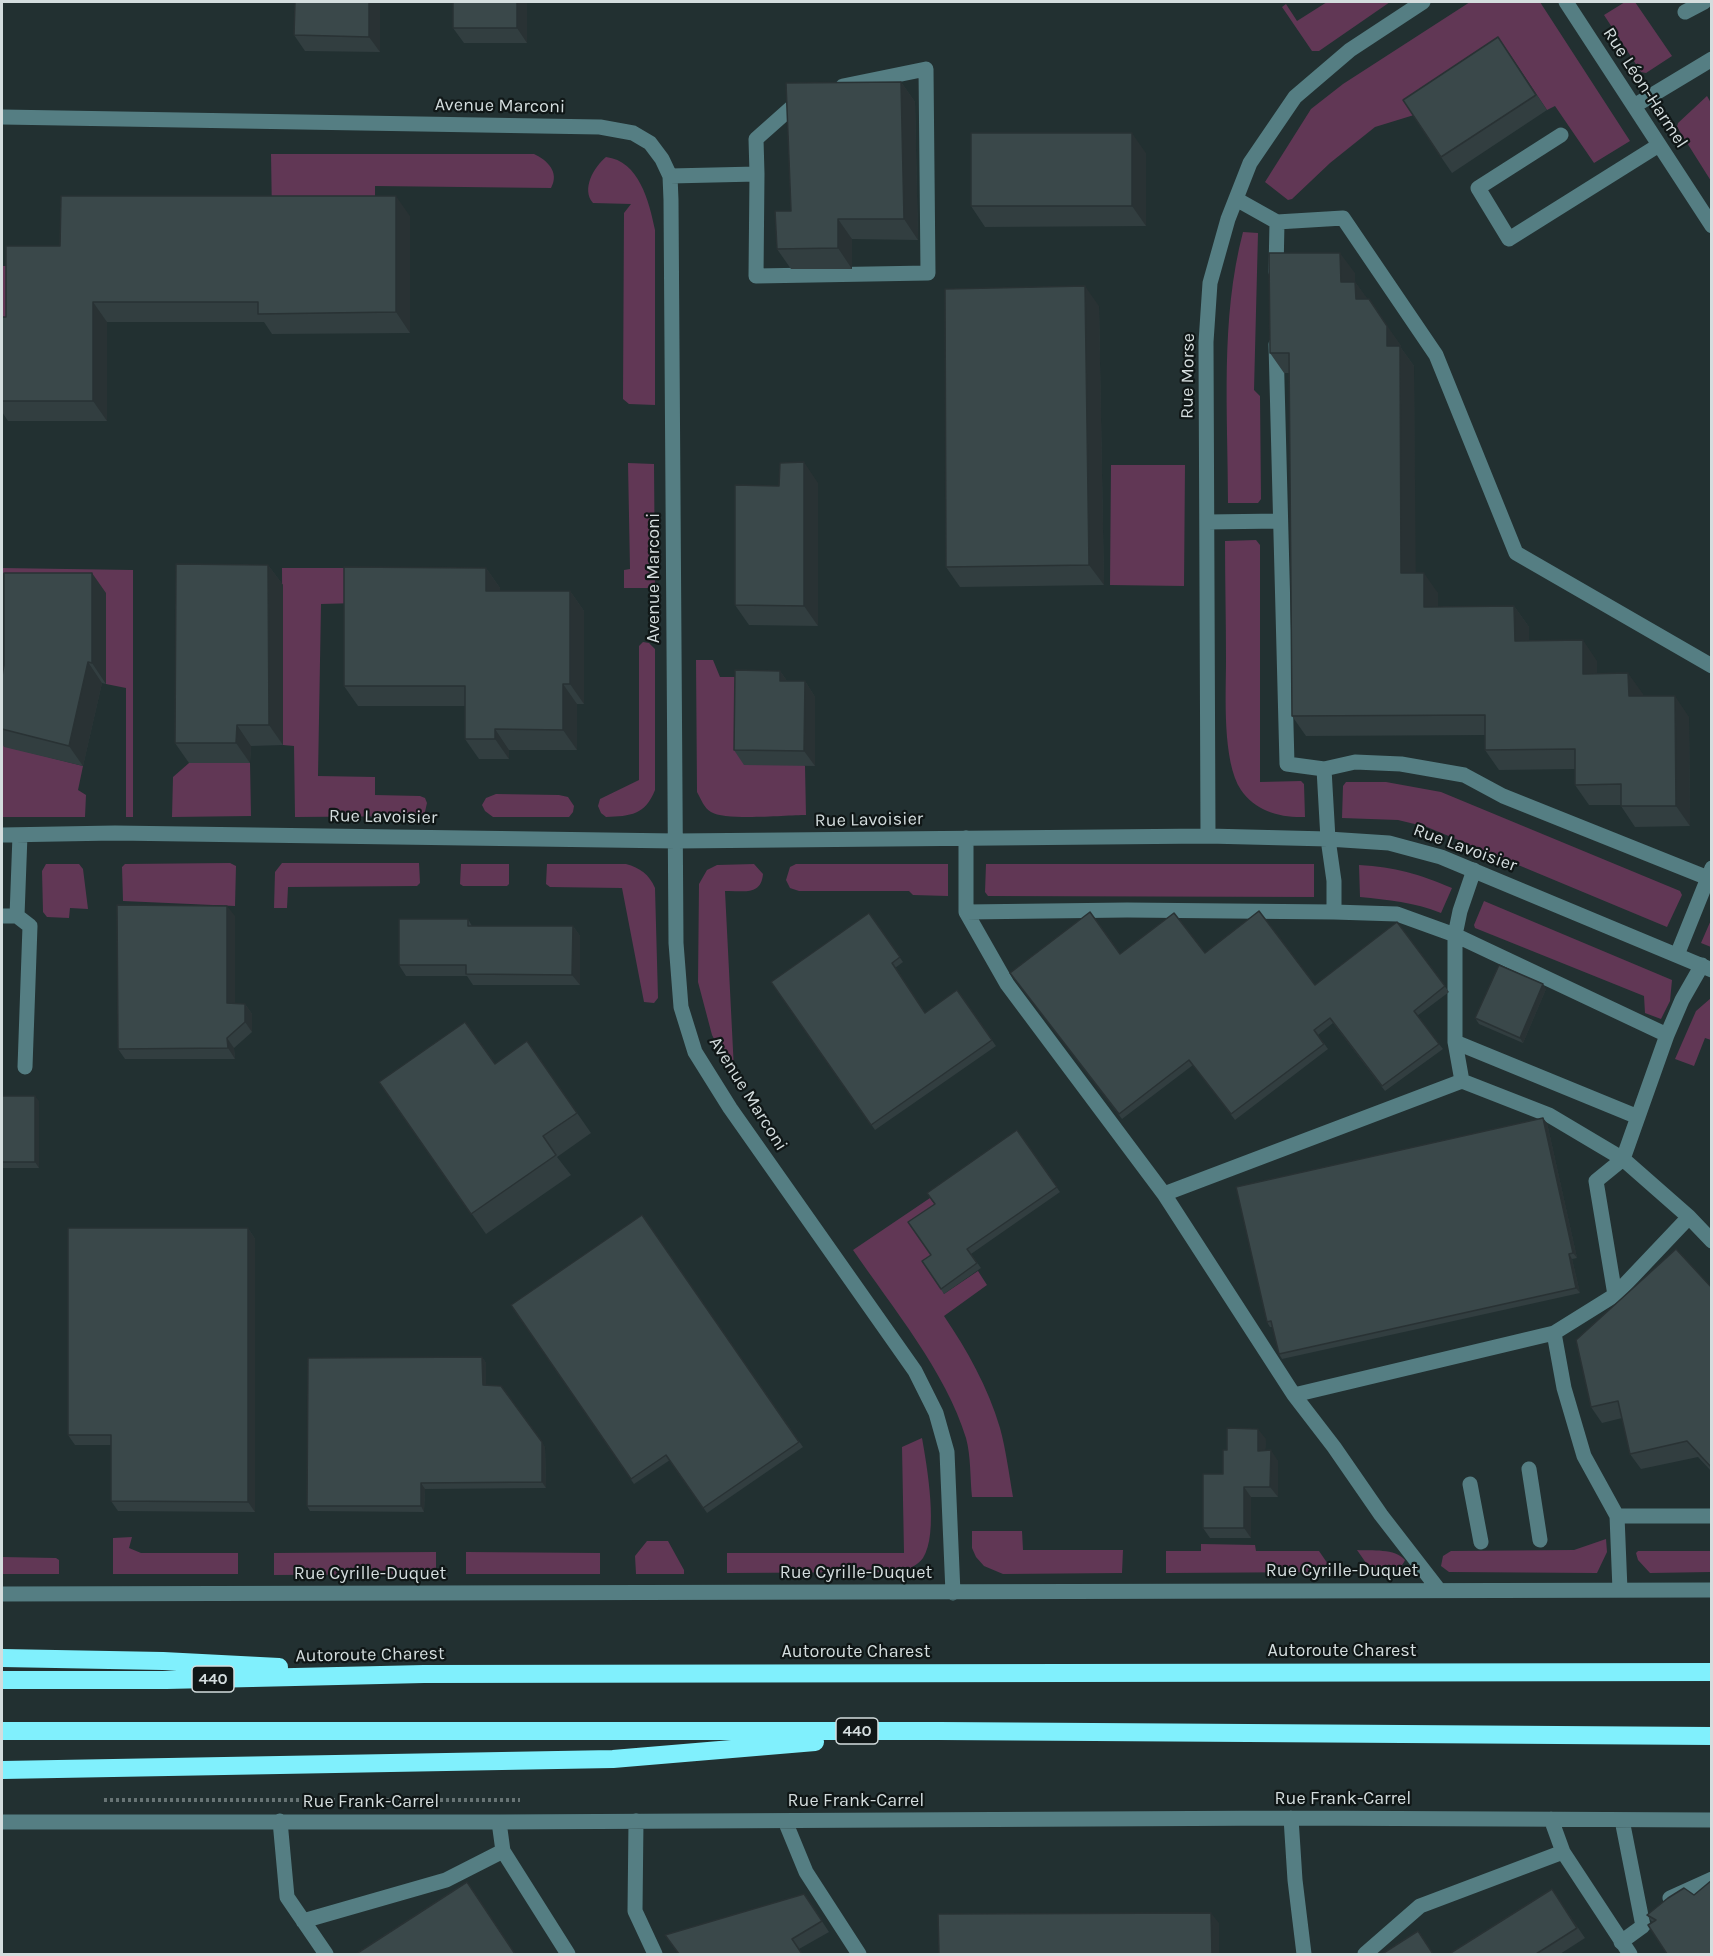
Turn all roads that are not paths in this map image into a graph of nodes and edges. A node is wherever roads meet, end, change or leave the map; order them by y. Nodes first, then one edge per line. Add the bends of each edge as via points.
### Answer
1 (1423, 2) edge
2 (1566, 2) edge
3 (1704, 2) edge
4 (1685, 12) dead end
5 (1712, 59) edge
6 (1634, 106) junction
7 (2, 117) edge
8 (1561, 135) dead end
9 (1659, 145) junction
10 (757, 174) junction
11 (670, 176) junction
12 (1236, 199) junction
13 (1277, 222) junction
14 (1712, 226) edge
15 (1276, 291) edge
16 (1276, 325) edge
17 (1280, 521) junction
18 (1207, 522) junction
19 (1712, 666) edge
20 (1324, 768) junction
21 (21, 834) junction
22 (2, 835) edge
23 (1208, 836) junction
24 (966, 838) junction
25 (1328, 838) junction
26 (676, 841) junction
27 (1473, 870) junction
28 (1710, 873) edge
29 (966, 912) junction
30 (1334, 912) junction
31 (2, 916) edge
32 (17, 916) junction
33 (1455, 935) junction
34 (1677, 955) junction
35 (1707, 968) edge
36 (1667, 1035) junction
37 (1455, 1042) junction
38 (26, 1067) dead end
39 (1462, 1081) junction
40 (1638, 1117) junction
41 (1623, 1159) junction
42 (1164, 1194) junction
43 (1689, 1217) junction
44 (1712, 1240) edge
45 (1615, 1295) junction
46 (1554, 1333) junction
47 (1294, 1395) junction
48 (1529, 1469) dead end
49 (1470, 1484) dead end
50 (1617, 1516) junction
51 (1712, 1516) edge
52 (1540, 1540) dead end
53 (1481, 1542) dead end
54 (1439, 1590) junction
55 (1620, 1590) junction
56 (1712, 1590) edge
57 (953, 1593) junction
58 (2, 1594) edge
59 (2, 1658) edge
60 (1712, 1671) edge
61 (424, 1674) junction
62 (2, 1680) edge
63 (2, 1731) edge
64 (939, 1731) junction
65 (1712, 1736) edge
66 (2, 1770) edge
67 (1291, 1818) junction
68 (1551, 1819) junction
69 (1622, 1820) junction
70 (1712, 1820) edge
71 (280, 1821) junction
72 (636, 1821) junction
73 (785, 1821) junction
74 (2, 1822) edge
75 (499, 1822) junction
76 (503, 1851) junction
77 (1563, 1852) junction
78 (1712, 1879) edge
79 (303, 1921) junction
80 (1643, 1926) junction
81 (1626, 1948) edge
82 (320, 1952) edge
83 (568, 1954) edge
84 (655, 1954) edge
85 (859, 1954) edge
86 (1304, 1954) edge
87 (1365, 1954) edge

1 - 12 street, Rue Morse via 1350,50 1294,97 1250,163
2 - 6 street, Rue Léon-Harmel
3 - 4 street
5 - 6 street
6 - 9 street, Rue Léon-Harmel
7 - 11 street, Avenue Marconi via 600,127 633,133 650,143
8 - 9 street via 1478,188 1509,239
9 - 14 street, Rue Léon-Harmel
10 - 10 street via 756,276 928,273 926,69 807,93 756,138
10 - 11 street
11 - 26 street, Avenue Marconi
12 - 13 street
12 - 18 street, Rue Morse via 1210,283 1206,342
13 - 15 street
13 - 19 street via 1343,218 1436,355 1516,553
16 - 17 street
17 - 18 street
17 - 20 street via 1287,764
18 - 23 street, Rue Morse
20 - 25 street
20 - 28 street via 1355,762 1401,764 1464,775 1503,796
21 - 22 street, Rue Lavoisier
21 - 26 street, Rue Lavoisier
21 - 32 street
23 - 24 street, Rue Lavoisier
23 - 25 street, Rue Lavoisier
24 - 26 street, Rue Lavoisier
24 - 29 street
25 - 27 street, Rue Lavoisier via 1389,843
25 - 30 street
26 - 57 street, Avenue Marconi via 676,943 681,1007 695,1052 915,1371 936,1413 947,1452
27 - 33 street
27 - 34 street, Rue Lavoisier
28 - 34 street
29 - 30 street
29 - 42 street via 1007,984
30 - 33 street via 1397,914
31 - 32 street
32 - 38 street via 30,926
33 - 36 street
33 - 37 street
34 - 35 street, Rue Lavoisier
35 - 36 street via 1682,1000
36 - 40 street
37 - 39 street
37 - 40 street
39 - 41 street via 1549,1115
39 - 42 street
40 - 41 street
41 - 43 street
41 - 45 street via 1596,1182
42 - 47 street
43 - 44 street
43 - 45 street
45 - 46 street
46 - 47 street
46 - 50 street via 1564,1388 1584,1456
47 - 54 street
48 - 52 street
49 - 53 street
50 - 51 street
50 - 55 street
54 - 55 street, Rue Cyrille-Duquet
54 - 57 street, Rue Cyrille-Duquet
55 - 56 street, Rue Cyrille-Duquet
57 - 58 street, Rue Cyrille-Duquet
59 - 61 highway via 163,1661
60 - 61 highway, Autoroute Charest / 440
61 - 62 highway, Autoroute Charest / 440
63 - 64 highway, 440
64 - 65 highway, 440
64 - 66 highway via 613,1759
67 - 68 street, Rue Frank-Carrel
67 - 73 street, Rue Frank-Carrel
67 - 86 street
68 - 69 street, Rue Frank-Carrel
68 - 77 street
69 - 70 street, Rue Frank-Carrel
69 - 80 street
71 - 74 street, Rue Frank-Carrel
71 - 75 street, Rue Frank-Carrel
71 - 79 street via 286,1897
72 - 73 street, Rue Frank-Carrel
72 - 75 street, Rue Frank-Carrel
72 - 84 street via 635,1911
73 - 85 street via 806,1872
75 - 76 street
76 - 79 street via 446,1880
76 - 83 street
77 - 81 street
77 - 87 street via 1420,1906
78 - 80 street via 1666,1900
79 - 82 street
80 - 81 street

